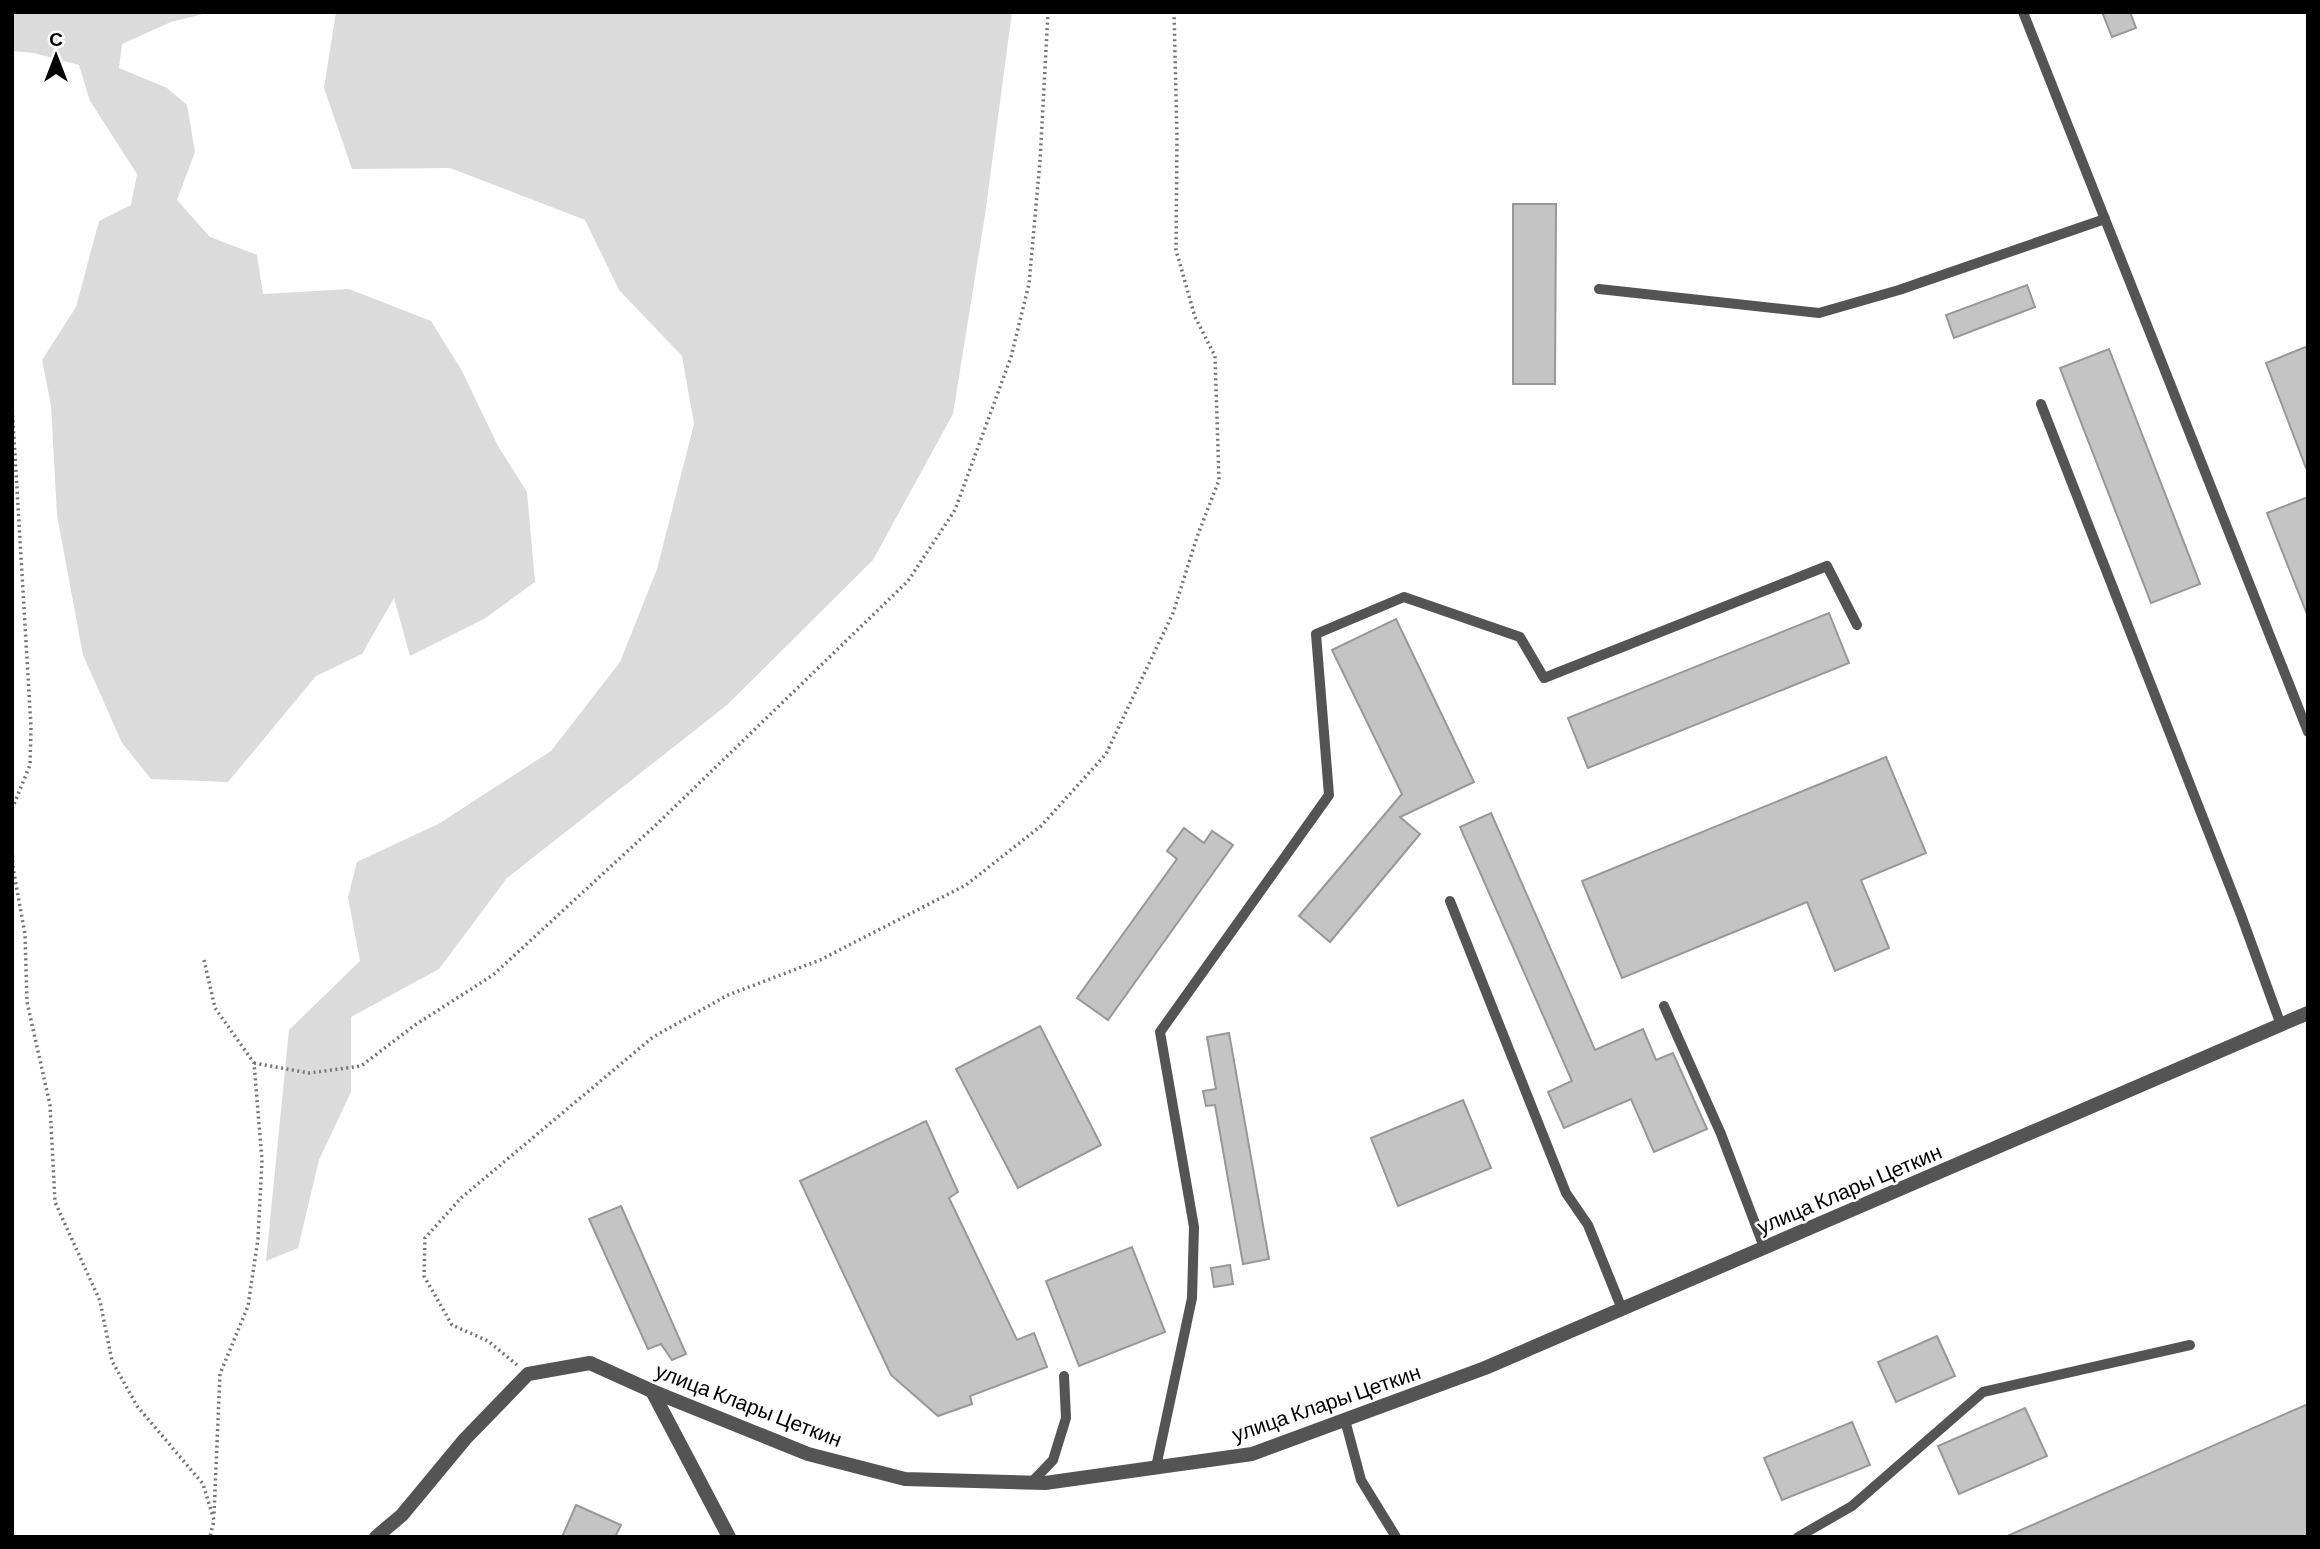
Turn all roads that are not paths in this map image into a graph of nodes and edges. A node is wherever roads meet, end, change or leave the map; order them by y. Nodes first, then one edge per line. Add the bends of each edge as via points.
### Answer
1 (2023, 12) edge
2 (2105, 219) junction
3 (1599, 289) dead end
4 (2041, 404) dead end
5 (1857, 625) dead end
6 (2308, 732) edge
7 (1450, 901) dead end
8 (1664, 1006) dead end
9 (2308, 1013) edge
10 (2281, 1024) junction
11 (1765, 1247) junction
12 (1622, 1309) junction
13 (2190, 1345) dead end
14 (1064, 1376) dead end
15 (652, 1391) junction
16 (1345, 1420) junction
17 (1156, 1467) junction
18 (1031, 1483) junction
19 (376, 1537) edge
20 (729, 1537) edge
21 (1396, 1537) edge
22 (1798, 1537) edge

1 - 2 lane
2 - 3 lane via 1819,313
2 - 6 lane
4 - 10 lane
5 - 17 lane via 1827,566 1544,678 1520,637 1404,597 1315,634 1329,796 1160,1032 1194,1227 1192,1298
7 - 12 lane via 1566,1194 1588,1225
8 - 11 lane
9 - 10 street, улица Клары Цеткин
10 - 11 street, улица Клары Цеткин
11 - 12 street, улица Клары Цеткин
12 - 16 street, улица Клары Цеткин via 1485,1368
13 - 22 lane via 1983,1392 1852,1506
14 - 18 lane via 1066,1418 1053,1460
15 - 18 street, улица Клары Цеткин via 808,1454 905,1479
15 - 19 street, улица Клары Цеткин via 590,1363 528,1374
15 - 20 street
16 - 17 street, улица Клары Цеткин via 1252,1454
16 - 21 lane via 1362,1480
17 - 18 street, улица Клары Цеткин

